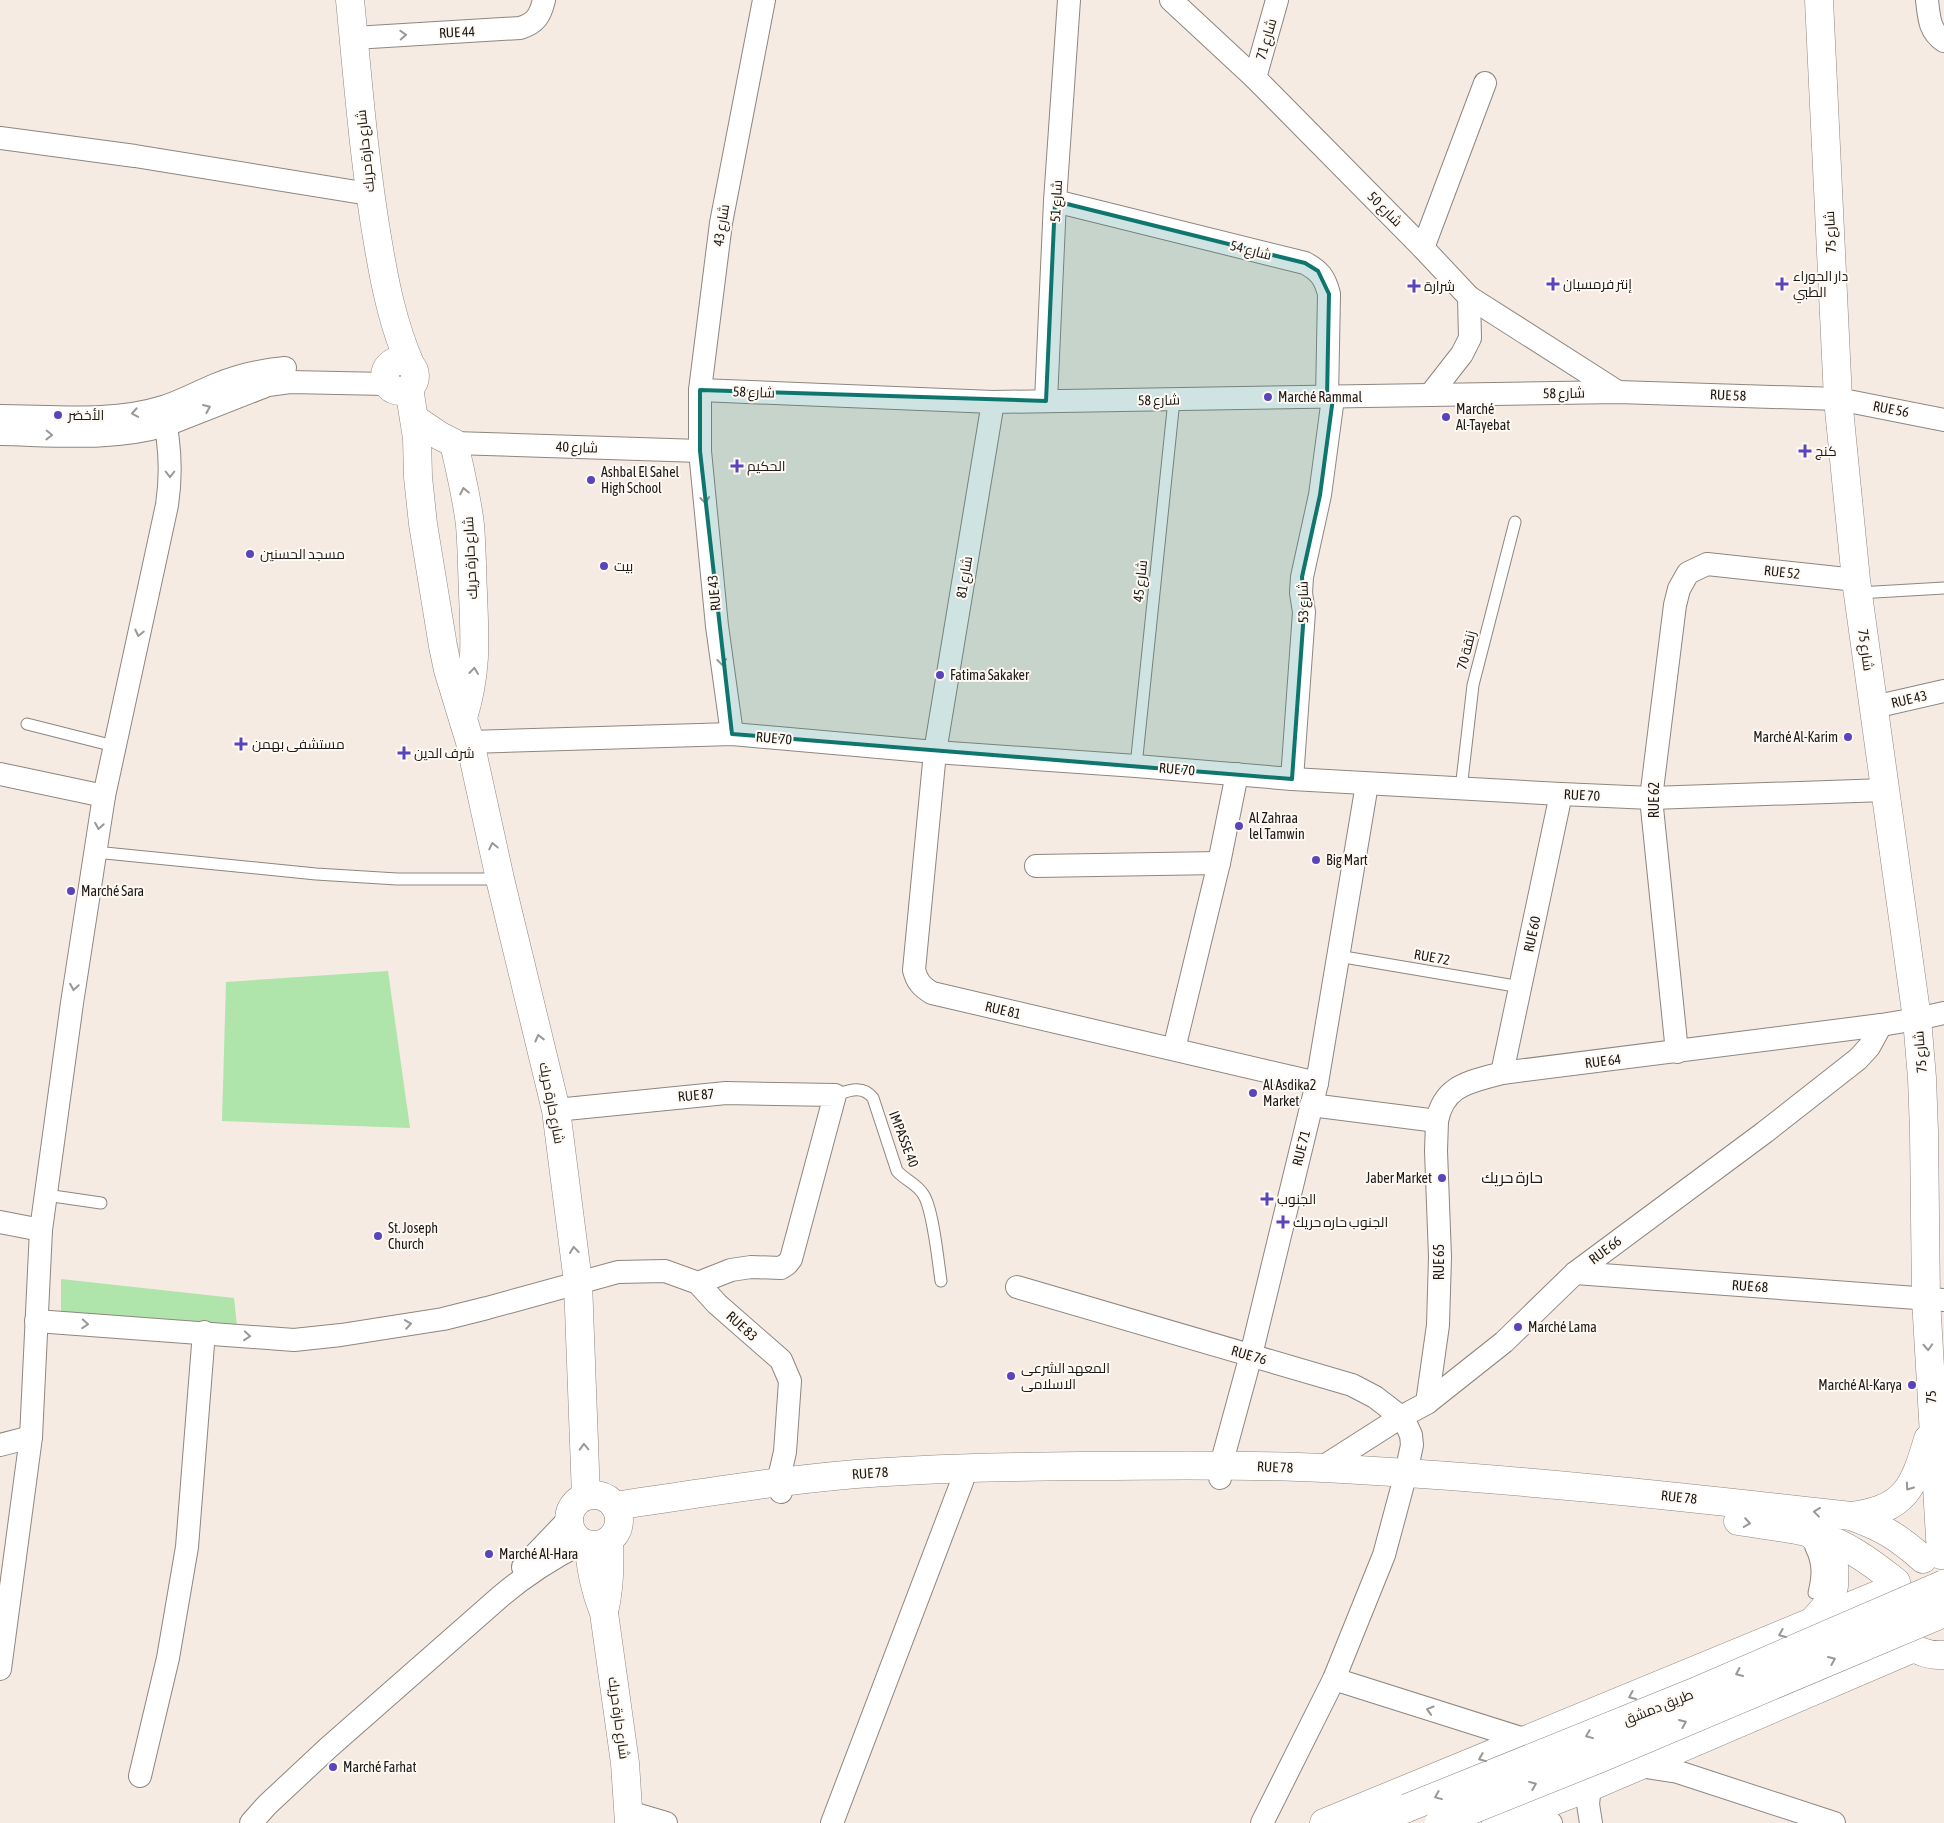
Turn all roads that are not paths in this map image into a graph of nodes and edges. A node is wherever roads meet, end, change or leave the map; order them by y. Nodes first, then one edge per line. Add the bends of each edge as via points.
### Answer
1 (350, 0) edge
2 (544, 0) edge
3 (764, 0) edge
4 (1069, 0) edge
5 (1171, 0) edge
6 (1277, 0) edge
7 (1818, 0) edge
8 (1927, 0) edge
9 (354, 38) junction
10 (1944, 41) edge
11 (1255, 78) junction
12 (1485, 83) dead end
13 (0, 138) edge
14 (369, 194) junction
15 (1055, 201) junction
16 (1423, 248) junction
17 (1468, 297) junction
18 (396, 374) junction
19 (700, 390) junction
20 (1618, 392) junction
21 (1430, 395) junction
22 (1330, 398) junction
23 (1838, 398) junction
24 (1174, 400) junction
25 (993, 402) junction
26 (1046, 402) junction
27 (0, 416) edge
28 (164, 416) junction
29 (415, 419) junction
30 (1944, 420) edge
31 (0, 434) edge
32 (454, 443) junction
33 (700, 452) junction
34 (1515, 522) dead end
35 (1707, 564) joint
36 (1857, 587) junction
37 (1944, 588) edge
38 (1944, 692) edge
39 (1874, 707) junction
40 (26, 724) dead end
41 (466, 730) junction
42 (732, 734) junction
43 (114, 746) junction
44 (935, 752) junction
45 (1136, 766) junction
46 (0, 774) edge
47 (1237, 774) junction
48 (1292, 779) junction
49 (1367, 784) junction
50 (1461, 789) junction
51 (1885, 790) junction
52 (1561, 794) junction
53 (104, 796) junction
54 (1652, 798) junction
55 (95, 852) junction
56 (1219, 863) junction
57 (1036, 866) dead end
58 (500, 879) junction
59 (1338, 956) junction
60 (1521, 987) junction
61 (1944, 1013) edge
62 (1916, 1019) junction
63 (1881, 1025) junction
64 (1174, 1049) junction
65 (1677, 1052) junction
66 (1502, 1073) junction
67 (1317, 1083) junction
68 (835, 1095) junction
69 (1311, 1106) junction
70 (556, 1110) junction
71 (1437, 1121) junction
72 (46, 1195) junction
73 (101, 1203) dead end
74 (0, 1222) edge
75 (41, 1230) junction
76 (1575, 1273) junction
77 (941, 1280) dead end
78 (578, 1282) junction
79 (698, 1283) junction
80 (1017, 1287) dead end
81 (1935, 1299) edge
82 (36, 1321) junction
83 (204, 1332) junction
84 (1251, 1355) junction
85 (1427, 1403) junction
86 (1401, 1417) junction
87 (1932, 1426) junction
88 (31, 1437) junction
89 (0, 1446) edge
90 (1321, 1468) junction
91 (1221, 1472) junction
92 (963, 1479) junction
93 (1404, 1481) junction
94 (780, 1487) junction
95 (586, 1496) junction
96 (1681, 1505) junction
97 (617, 1511) junction
98 (1851, 1516) junction
99 (568, 1520) junction
100 (1803, 1532) junction
101 (593, 1543) junction
102 (1936, 1557) edge
103 (1944, 1584) edge
104 (1894, 1586) junction
105 (1814, 1593) dead end
106 (501, 1596) junction
107 (1944, 1613) edge
108 (1814, 1620) junction
109 (1927, 1652) edge
110 (0, 1668) edge
111 (1944, 1672) edge
112 (1334, 1680) junction
113 (1527, 1740) junction
114 (1694, 1742) junction
115 (1640, 1766) junction
116 (140, 1776) dead end
117 (1697, 1778) junction
118 (1590, 1787) junction
119 (629, 1817) edge
120 (1505, 1820) edge
121 (251, 1823) edge
122 (666, 1823) edge
123 (832, 1823) edge
124 (1262, 1823) edge
125 (1324, 1823) edge
126 (1370, 1823) edge
127 (1439, 1823) edge
128 (1552, 1823) edge
129 (1590, 1823) edge
130 (1834, 1823) edge

1 - 9 main road, شارع حارة حريك
9 -> 2 street, RUE 44 via 520,28 537,20
3 - 19 street, شارع 43 via 721,223
4 - 15 street, شارع 51
5 - 11 street, شارع 50
6 - 11 street, شارع 71
7 - 23 main road, شارع 75
8 - 10 street via 1931,26
9 - 14 main road, شارع حارة حريك
11 - 16 street, شارع 50
12 - 16 street
13 - 14 street
14 - 18 main road, شارع حارة حريك via 388,301
15 - 22 street, شارع 54 via 1305,263 1318,270 1330,294
15 - 26 street, شارع 51
16 - 17 street, شارع 50
17 - 20 street, شارع 50
17 - 21 street via 1470,338 1462,354
18 - 28 street via 268,384
18 - 29 main road, شارع حارة حريك
19 - 25 street, شارع 58
19 - 33 street, شارع 43
20 - 21 street, شارع 58
20 - 23 street, RUE 58
21 - 22 street, شارع 58
22 - 24 street, شارع 58
22 - 48 street, شارع 53 via 1320,495 1302,576 1304,612
23 - 30 street, RUE 56
23 - 36 main road, شارع 75
24 - 26 street, شارع 58
24 - 45 lane, شارع 45
25 - 26 street, شارع 58
25 - 44 street, شارع 81
28 -> 27 street
31 -> 28 street via 89,435 149,430
28 -> 43 street via 170,457 167,505
29 - 32 main road
29 - 41 main road, شارع حارة حريك via 420,500 437,610 448,670
32 - 33 street, شارع 40
41 -> 32 main road, شارع حارة حريك via 475,642 470,526
33 -> 42 street, RUE 43
34 - 50 lane, زنقة 70 via 1473,685
35 - 36 street, RUE 52
35 - 54 street, RUE 62 via 1688,573 1675,605
36 - 37 lane
36 - 39 main road, شارع 75
38 - 39 street, RUE 43
39 - 51 main road, شارع 75
40 - 43 lane
41 - 42 street, RUE 70
58 -> 41 main road, شارع حارة حريك
42 - 44 street, RUE 70
43 - 53 street
44 - 45 street, RUE 70
44 - 64 street, RUE 81 via 914,970 923,988 932,993
45 - 47 street, RUE 70
46 - 53 street
47 - 48 street, RUE 70
47 - 56 street
48 - 49 street, RUE 70
49 - 50 street, RUE 70
49 - 59 street, RUE 71
50 - 52 street, RUE 70
51 - 54 street, RUE 70
51 - 62 main road, شارع 75
52 - 54 street, RUE 70
52 - 60 street, RUE 60
53 -> 55 street
54 - 65 street, RUE 62
55 - 58 lane via 316,874 397,879
55 -> 72 street
56 - 57 street
56 - 64 street
70 -> 58 main road, شارع حارة حريك
59 - 60 lane, RUE 72
59 - 67 street, RUE 71
60 - 66 street, RUE 60
61 - 62 street, RUE 64
62 - 63 street, RUE 64
62 - 81 main road, شارع 75
63 - 65 street, RUE 64
63 - 76 street, RUE 66 via 1858,1059
64 - 67 street, RUE 81
65 - 66 street, RUE 64
66 - 71 street, RUE 64 via 1451,1092 1446,1096
67 - 69 street, RUE 71
68 - 70 street, RUE 87 via 726,1093
68 - 77 lane, IMPASSE 40 via 863,1090 873,1098 897,1171 927,1199
68 - 79 street via 791,1259 781,1268 731,1270
69 - 71 street
69 - 84 street, RUE 71
78 -> 70 main road, شارع حارة حريك
71 - 85 street, RUE 65 via 1438,1315
72 - 73 lane
72 - 75 street
74 - 75 street
75 - 82 street
76 - 81 street, RUE 68
76 - 85 street, RUE 66 via 1504,1342
78 - 79 street, RUE 83 via 618,1272 665,1271
83 -> 78 street, RUE 83 via 294,1340 341,1335 443,1319
95 -> 78 main road, شارع حارة حريك
79 - 94 street, RUE 83 via 781,1360 790,1381
80 - 84 street, RUE 76
81 -> 87 main road, 75
82 -> 83 street, RUE 83
82 - 88 street
83 - 116 street via 187,1547 168,1658
84 - 86 street, RUE 76 via 1352,1385 1375,1397
84 - 91 street, RUE 71
85 - 86 street, RUE 66
86 - 90 street, RUE 66
86 - 93 street, RUE 76 via 1411,1435 1412,1445
87 -> 98 main road via 1918,1473 1907,1491 1892,1505 1872,1514
87 - 102 main road, 75
88 - 89 street
88 - 110 street
90 - 91 main road, RUE 78
90 - 93 main road, RUE 78
91 - 92 main road
91 - 93 main road
91 - 94 main road, RUE 78 via 980,1467 855,1474
92 - 94 main road
92 - 123 street
93 - 96 main road
93 - 112 street, RUE 76 via 1384,1555
94 - 97 main road
95 - 97 main road via 602,1496
95 - 99 main road via 571,1508
98 -> 96 main road, RUE 78
96 -> 100 main road
97 - 101 main road via 618,1526 614,1536
98 - 102 main road, RUE 78 via 1878,1526
99 - 101 main road via 572,1534
99 - 106 street
100 - 104 main road via 1856,1553 1876,1566
100 - 105 lane via 1816,1558 1818,1576
100 - 108 main road via 1826,1548 1834,1566 1834,1586 1827,1605
101 - 106 street via 553,1557
101 - 119 main road, شارع حارة حريك via 592,1576 604,1613 625,1763
102 - 104 main road via 1907,1568
103 -> 126 main road, طريق دمشق, bridge via 1692,1694
104 - 108 main road
104 - 109 main road via 1890,1599 1891,1618 1900,1635
106 - 121 street via 328,1748
127 -> 107 main road, طريق دمشق, bridge
108 -> 113 main road
109 - 111 main road
109 - 114 main road
113 -> 112 street
112 - 124 street, RUE 76
113 -> 125 main road
114 - 115 main road
114 - 117 street
115 - 117 street
115 - 118 main road
117 - 130 street
118 - 120 main road
118 - 129 street
119 - 122 street
120 - 128 street

